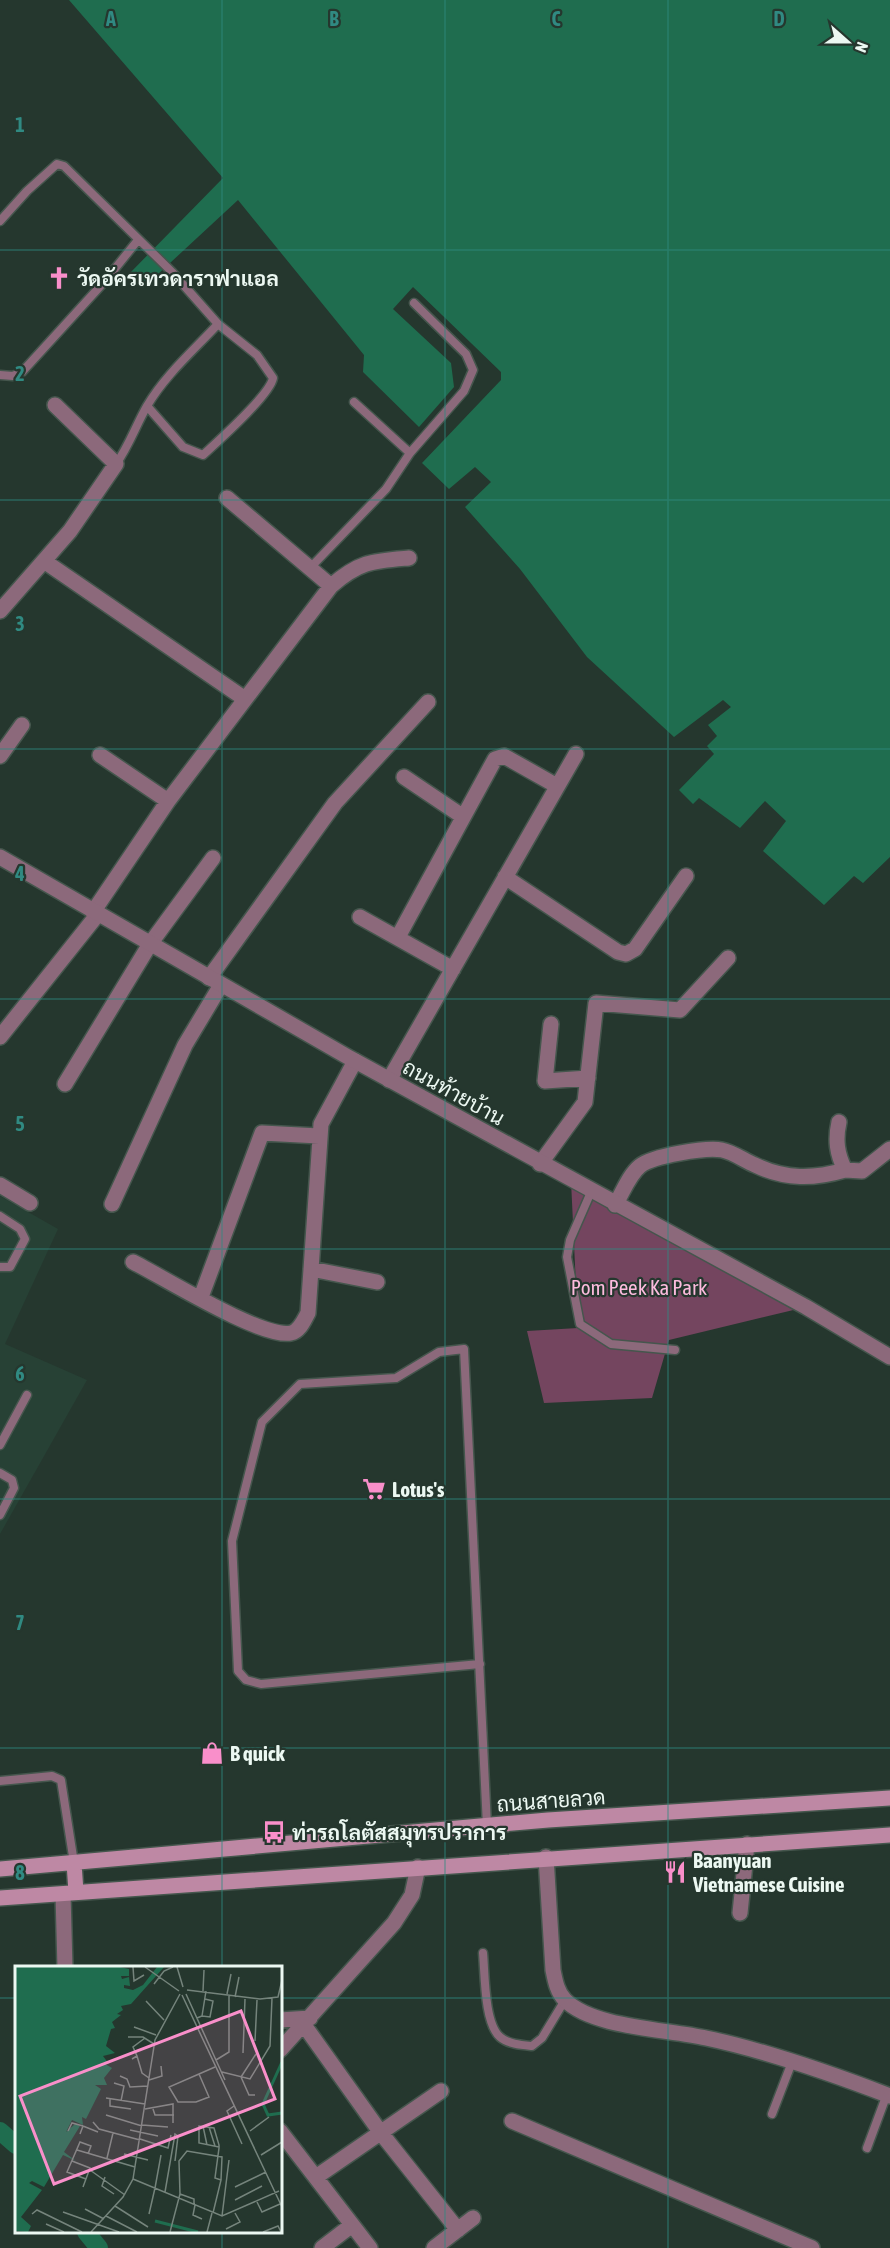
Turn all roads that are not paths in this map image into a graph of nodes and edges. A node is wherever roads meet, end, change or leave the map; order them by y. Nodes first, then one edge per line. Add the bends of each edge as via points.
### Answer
1 (0, 221) edge
2 (141, 243) junction
3 (414, 303) dead end
4 (218, 324) junction
5 (0, 375) edge
6 (354, 402) dead end
7 (55, 405) dead end
8 (147, 405) junction
9 (410, 453) junction
10 (116, 464) junction
11 (227, 498) dead end
12 (409, 558) dead end
13 (44, 561) junction
14 (310, 568) junction
15 (332, 586) junction
16 (0, 611) edge
17 (245, 699) junction
18 (428, 702) dead end
19 (22, 725) dead end
20 (576, 754) dead end
21 (100, 755) dead end
22 (0, 756) edge
23 (404, 777) dead end
24 (557, 786) junction
25 (168, 801) junction
26 (462, 816) junction
27 (0, 857) edge
28 (213, 858) dead end
29 (686, 876) dead end
30 (505, 877) junction
31 (95, 913) junction
32 (360, 917) dead end
33 (398, 937) junction
34 (150, 944) junction
35 (728, 958) dead end
36 (453, 969) junction
37 (215, 981) junction
38 (551, 1024) dead end
39 (0, 1037) edge
40 (355, 1061) junction
41 (588, 1078) junction
42 (389, 1080) junction
43 (65, 1084) dead end
44 (839, 1122) dead end
45 (319, 1136) junction
46 (890, 1149) edge
47 (540, 1164) junction
48 (845, 1170) junction
49 (0, 1185) edge
50 (591, 1192) junction
51 (30, 1203) dead end
52 (112, 1204) dead end
53 (615, 1205) junction
54 (0, 1216) edge
55 (133, 1262) dead end
56 (0, 1267) edge
57 (311, 1269) junction
58 (377, 1282) dead end
59 (201, 1297) junction
60 (675, 1350) dead end
61 (890, 1357) edge
62 (27, 1395) dead end
63 (0, 1446) edge
64 (0, 1473) edge
65 (0, 1492) edge
66 (11, 1495) junction
67 (0, 1515) edge
68 (480, 1664) junction
69 (0, 1781) edge
70 (890, 1798) edge
71 (487, 1826) junction
72 (890, 1835) edge
73 (747, 1844) junction
74 (546, 1857) junction
75 (74, 1863) junction
76 (418, 1867) junction
77 (0, 1869) edge
78 (70, 1893) junction
79 (0, 1898) edge
80 (740, 1913) dead end
81 (483, 1953) dead end
82 (65, 1966) edge
83 (565, 2000) junction
84 (282, 2020) edge
85 (307, 2022) junction
86 (282, 2048) edge
87 (792, 2062) junction
88 (441, 2091) dead end
89 (888, 2095) edge
90 (772, 2114) dead end
91 (512, 2121) dead end
92 (381, 2133) junction
93 (282, 2134) edge
94 (867, 2148) dead end
95 (316, 2177) junction
96 (473, 2218) dead end
97 (352, 2225) junction
98 (458, 2230) junction
99 (322, 2248) edge
100 (370, 2248) edge
101 (434, 2248) edge
102 (812, 2248) edge

1 - 2 lane via 46,172 60,164
2 - 4 lane
2 - 5 lane via 22,372
3 - 9 lane via 466,354 472,370 464,391
4 - 8 lane
4 - 8 lane via 268,368 273,378 270,386 203,455 183,447
6 - 9 lane
7 - 10 street
8 - 10 lane
9 - 14 lane via 386,489
10 - 13 street
11 - 14 street
12 - 15 street via 369,562 347,572
13 - 16 street
13 - 17 street
14 - 15 street
15 - 17 street
17 - 25 street
18 - 37 street via 335,803
19 - 22 street
20 - 24 street
21 - 25 street
23 - 26 street
24 - 26 street via 500,756
24 - 30 street
25 - 31 street
26 - 33 street
27 - 31 street, ถนนท้ายบ้าน
28 - 34 street
29 - 30 street via 635,949 626,954
30 - 36 street
31 - 34 street, ถนนท้ายบ้าน
31 - 39 street
32 - 33 street
33 - 36 street
34 - 37 street, ถนนท้ายบ้าน
34 - 43 street
35 - 41 street via 680,1010 596,1003
36 - 42 street
37 - 40 street, ถนนท้ายบ้าน
37 - 52 street
38 - 41 street via 544,1081
40 - 42 street, ถนนท้ายบ้าน
40 - 45 street via 321,1124
41 - 47 street via 585,1102
42 - 47 street, ถนนท้ายบ้าน
44 - 48 street via 838,1157
45 - 57 street
45 - 59 street via 262,1133
46 - 48 street via 862,1171
47 - 50 street, ถนนท้ายบ้าน
48 - 53 street via 818,1178 797,1178 764,1169 723,1150 677,1154 642,1164
49 - 51 street
50 - 53 street, ถนนท้ายบ้าน
50 - 60 lane via 570,1240 567,1257 580,1324 611,1344
53 - 61 street, ถนนท้ายบ้าน via 806,1307
54 - 56 lane via 20,1229 25,1239 10,1267
55 - 59 street
57 - 58 street
57 - 59 street via 309,1313 293,1333 274,1333
62 - 63 lane
64 - 66 lane via 12,1480
65 - 66 lane
66 - 67 lane
68 - 68 lane via 261,1684 246,1680 238,1671 232,1541 262,1422 300,1384 396,1378 439,1352 464,1349
68 - 71 lane
69 - 75 lane via 52,1776 61,1780
70 - 71 main road, ถนนสายลวด
71 - 75 main road, ถนนสายลวด
72 - 73 main road
73 - 74 main road
73 - 80 street
74 - 76 main road
74 - 83 street via 553,1970 556,1986
75 - 77 main road, ถนนสายลวด
75 - 78 main road
76 - 78 main road
76 - 85 street via 412,1895 394,1923
78 - 79 main road
78 - 82 street
81 - 83 lane via 490,2023 500,2037 531,2046 542,2038
83 - 87 street via 606,2021 706,2038
84 - 85 street
85 - 86 street
85 - 92 street
87 - 89 street
87 - 90 lane
88 - 92 street
89 - 94 lane
91 - 102 street
92 - 95 street
92 - 98 street
93 - 95 street
95 - 97 street
96 - 98 street
97 - 99 street
97 - 100 street
98 - 101 street

